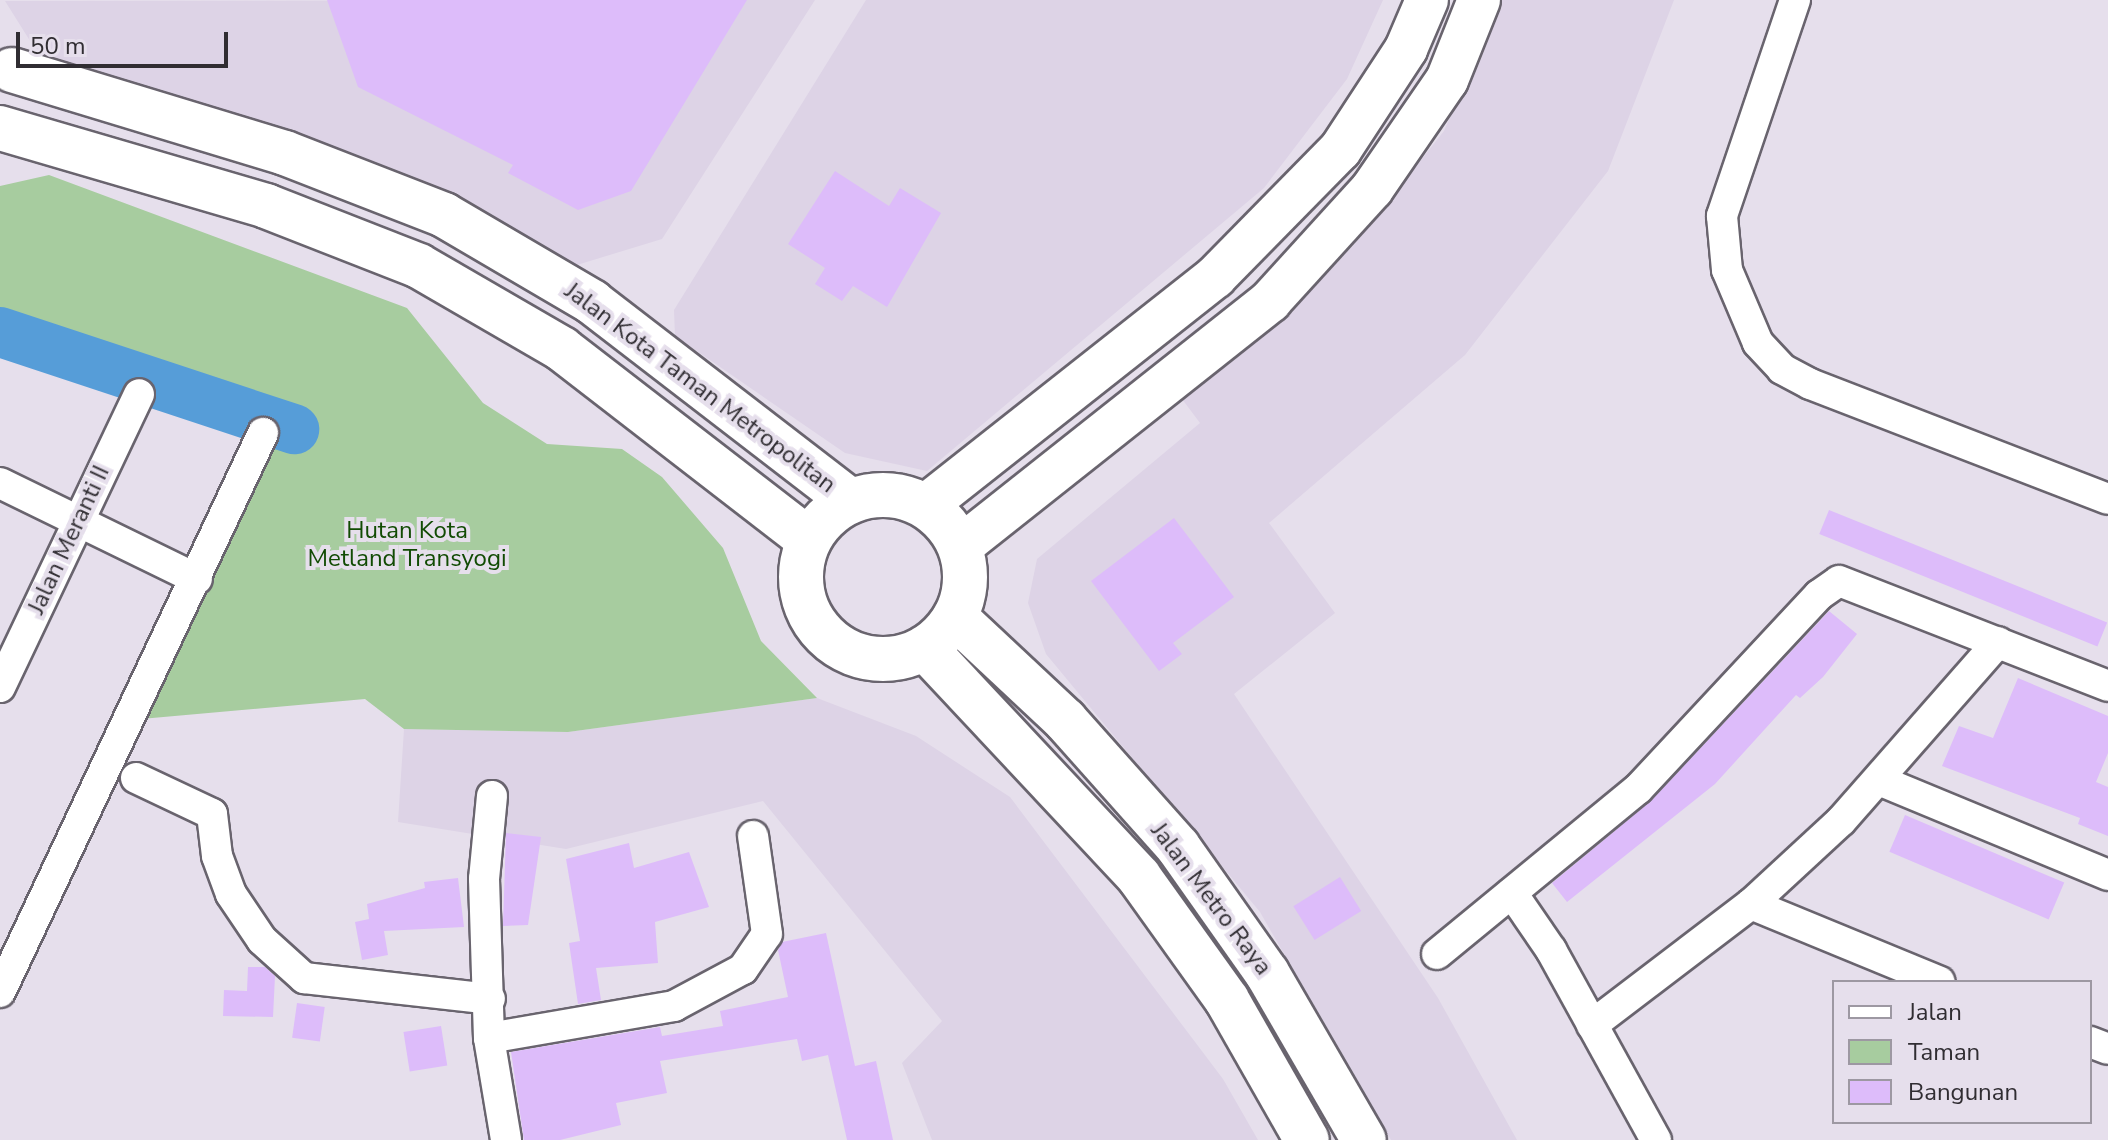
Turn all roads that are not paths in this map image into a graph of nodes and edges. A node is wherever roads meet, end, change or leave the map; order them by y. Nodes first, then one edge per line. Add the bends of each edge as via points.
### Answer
1 (1427, 0) edge
2 (1479, 0) edge
3 (1795, 0) edge
4 (6, 55) edge
5 (0, 126) edge
6 (139, 394) dead end
7 (263, 433) dead end
8 (0, 483) edge
9 (2108, 499) edge
10 (850, 501) junction
11 (925, 506) junction
12 (77, 521) junction
13 (809, 540) junction
14 (960, 547) junction
15 (197, 579) junction
16 (955, 617) junction
17 (1998, 642) junction
18 (925, 648) junction
19 (2108, 686) edge
20 (0, 687) edge
21 (136, 778) dead end
22 (1881, 781) junction
23 (492, 796) dead end
24 (753, 836) dead end
25 (2108, 875) edge
26 (1512, 893) junction
27 (1751, 904) junction
28 (1437, 954) dead end
29 (1935, 980) edge
30 (0, 992) edge
31 (490, 999) junction
32 (1592, 1025) junction
33 (489, 1038) junction
34 (506, 1140) edge
35 (1307, 1140) edge
36 (1364, 1140) edge
37 (1656, 1140) edge

1 - 11 street via 1406,49 1340,150 1226,267
2 - 14 street via 1447,80 1372,189 1270,301
3 - 9 street via 1722,216 1727,270 1758,343 1782,369 1810,384
4 - 5 main road
4 - 10 main road, Jalan Kota Taman Metropolitan via 444,215 592,302
5 - 13 main road via 266,206 419,266 562,349
6 - 12 street, Jalan Meranti II
7 - 15 street
8 - 12 street
10 - 11 main road via 875,495
10 - 13 main road via 826,517
11 - 14 main road
12 - 15 street
12 - 20 street, Jalan Meranti II
13 - 18 main road via 801,587 820,630 866,658 896,658
14 - 16 main road via 965,583
15 - 30 street
16 - 18 main road
16 - 36 main road, Jalan Metro Raya via 1065,720 1178,847 1267,973
17 - 19 street
17 - 22 street
17 - 26 street via 1839,581 1819,595 1638,789
18 - 35 main road, Jalan Metro Raya via 1139,877 1227,1000
21 - 31 street via 212,814 217,856 231,894 262,940 304,978
22 - 25 street
22 - 27 street
23 - 31 street via 484,879
24 - 33 street via 767,934 743,969 674,1006
26 - 28 street
26 - 32 street
27 - 29 street
27 - 32 street
31 - 33 street
32 - 37 street
33 - 34 street

